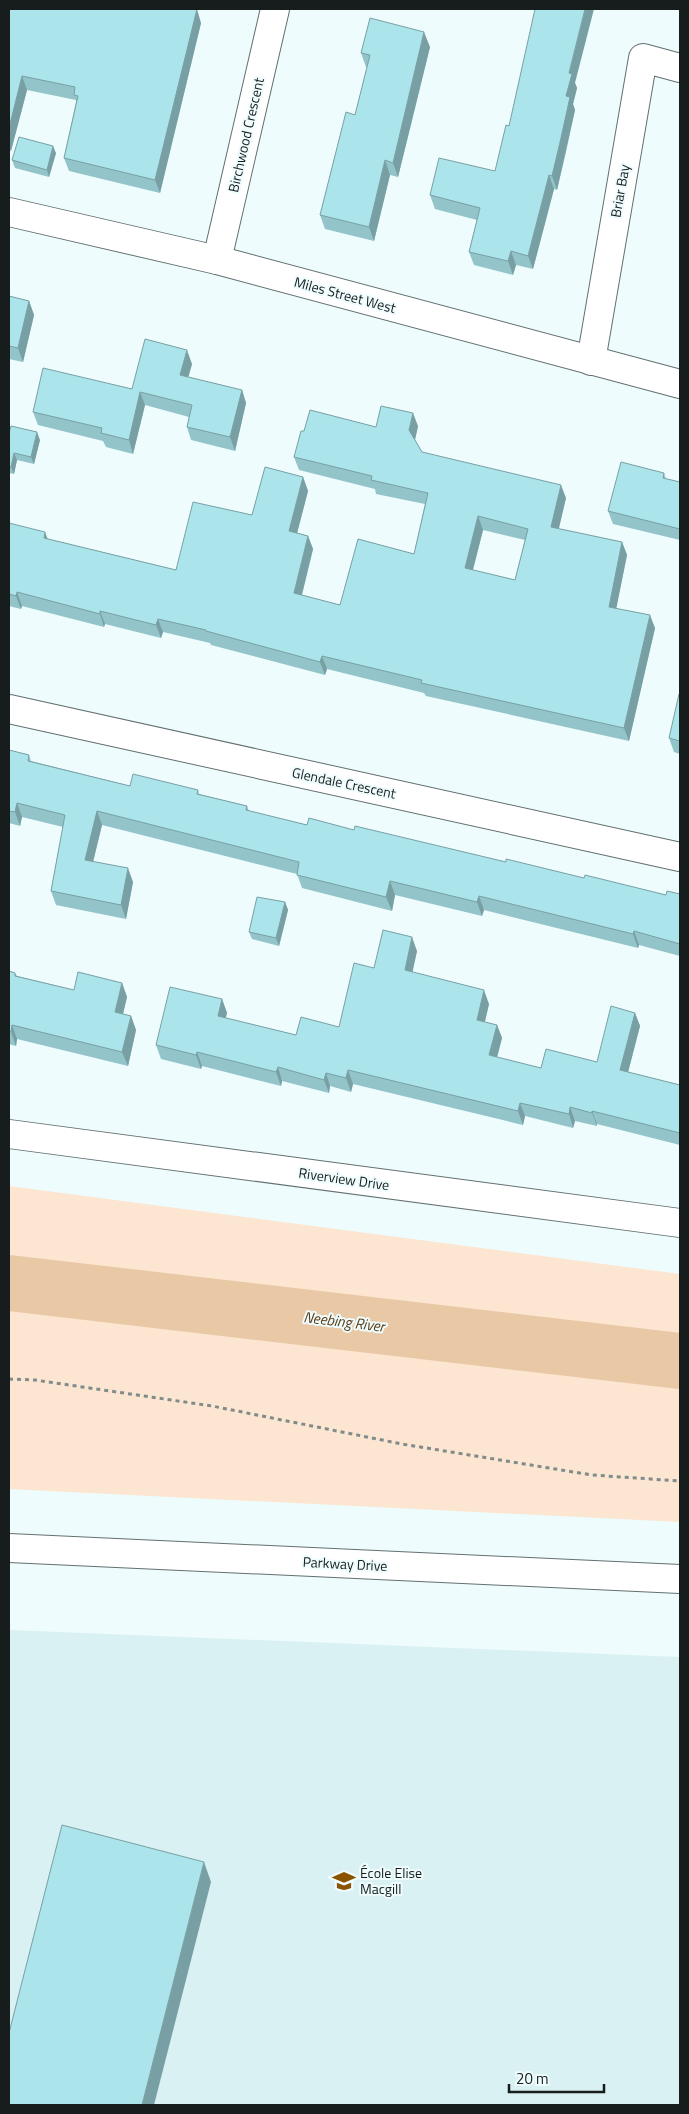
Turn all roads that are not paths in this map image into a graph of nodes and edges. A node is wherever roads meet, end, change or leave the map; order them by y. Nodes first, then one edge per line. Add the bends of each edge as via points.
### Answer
1 (276, 9) edge
2 (680, 68) edge
3 (9, 212) edge
4 (216, 260) junction
5 (591, 361) junction
6 (680, 384) edge
7 (9, 709) edge
8 (680, 857) edge
9 (9, 1134) edge
10 (680, 1223) edge
11 (9, 1548) edge
12 (680, 1579) edge

1 - 4 street, Birchwood Crescent
2 - 5 street, Briar Bay via 643,58
3 - 4 street, Miles Street West
4 - 5 street, Miles Street West
5 - 6 street, Miles Street West
7 - 8 street, Glendale Crescent
9 - 10 street, Riverview Drive
11 - 12 street, Parkway Drive

